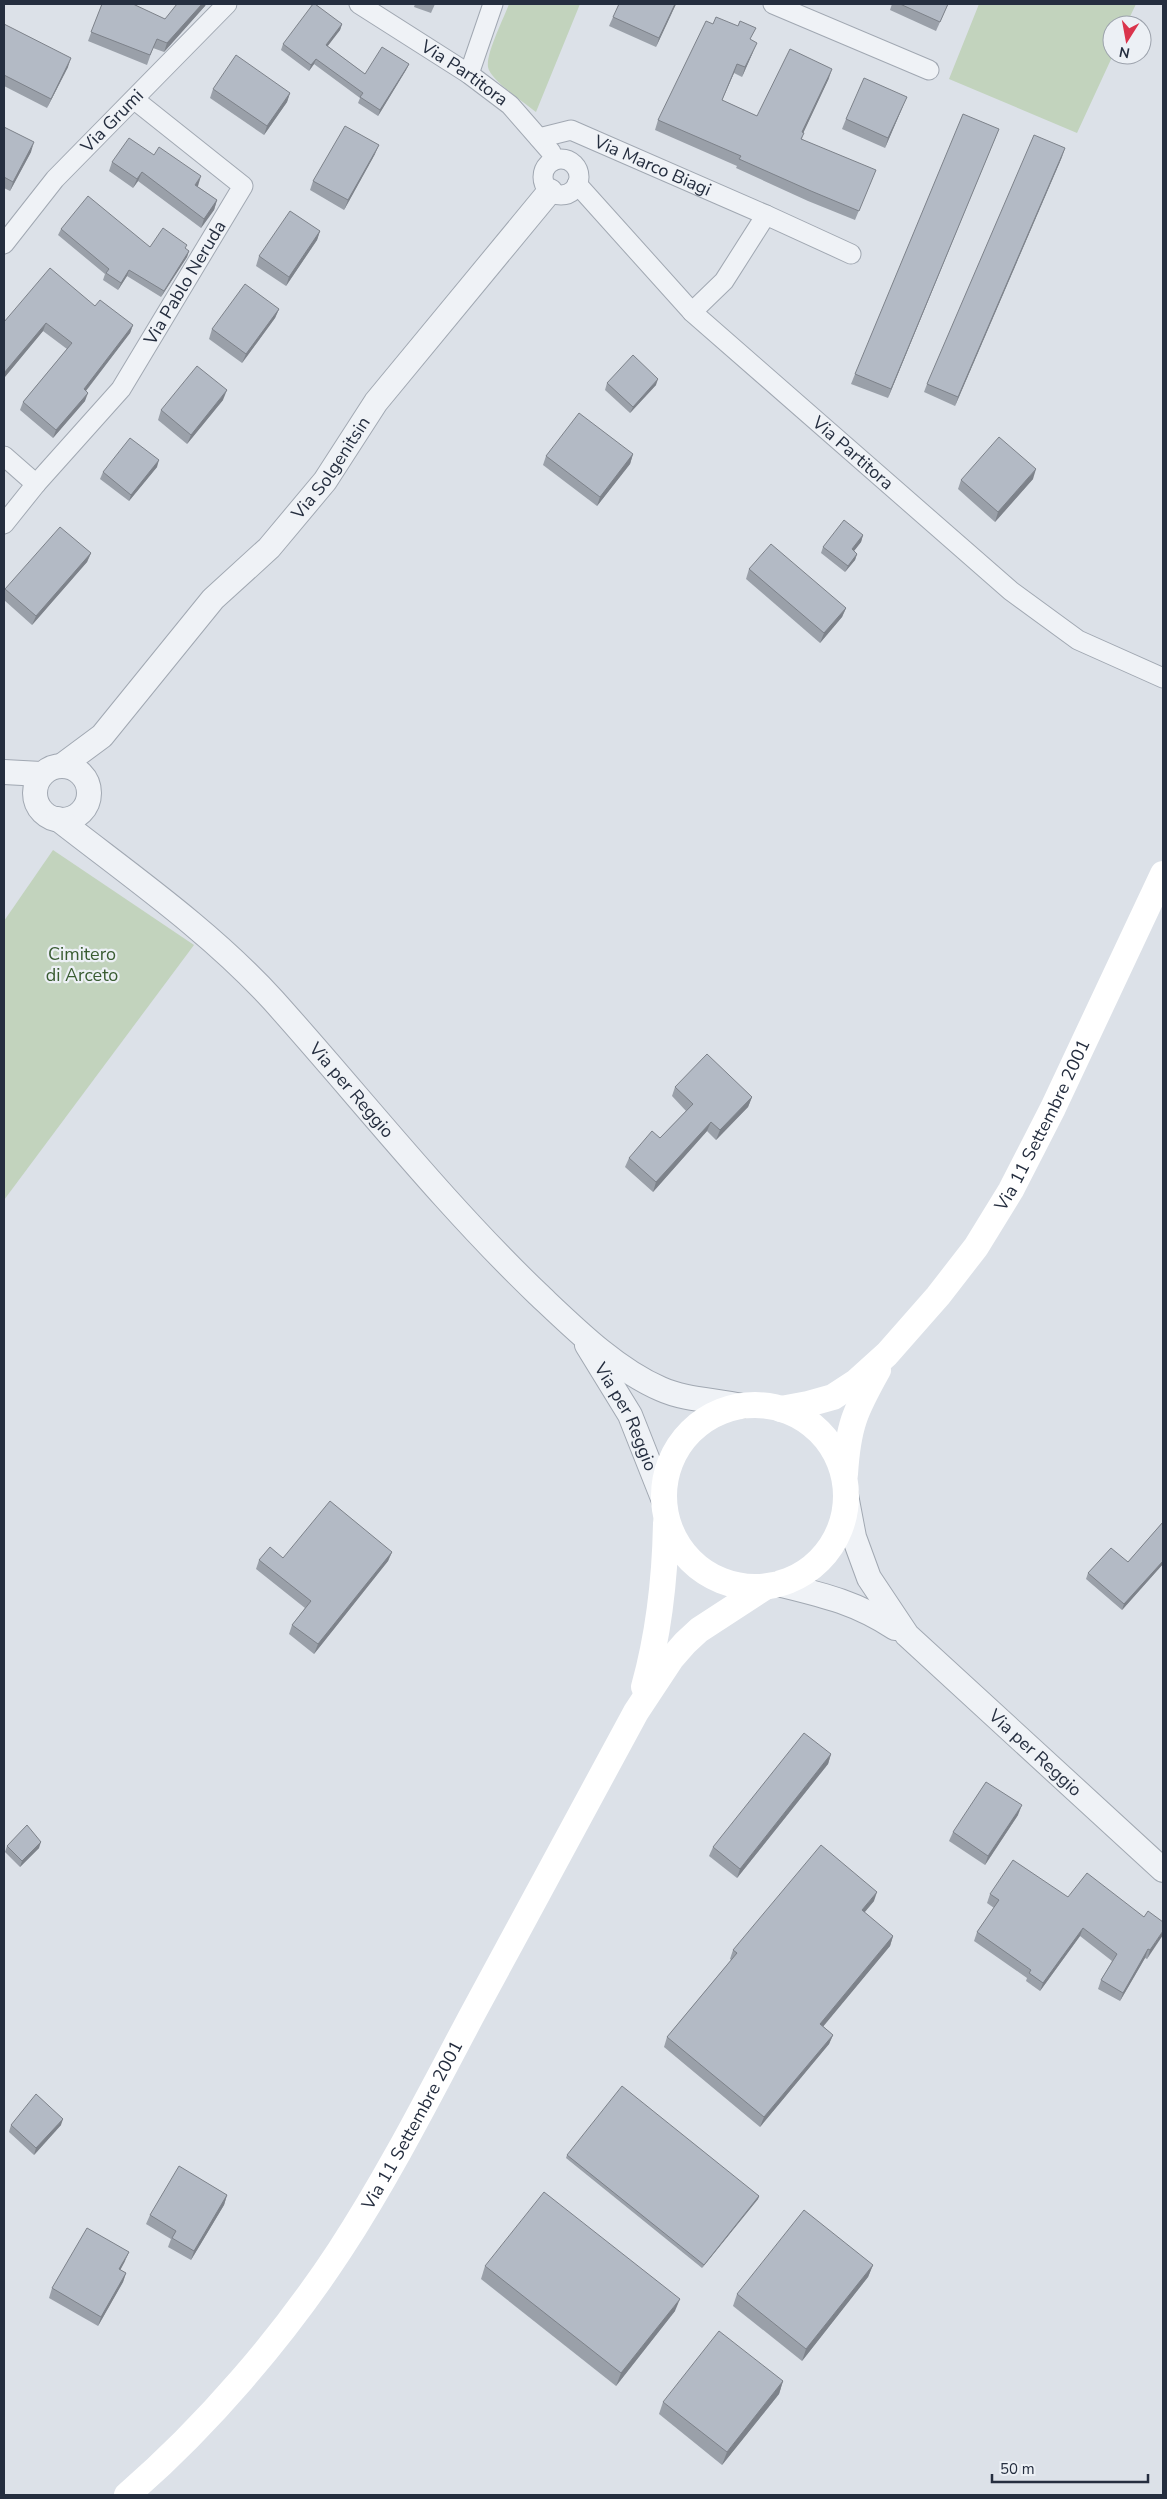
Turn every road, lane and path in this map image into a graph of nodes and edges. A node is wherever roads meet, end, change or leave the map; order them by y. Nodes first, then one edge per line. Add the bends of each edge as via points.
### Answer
1 (228, 4) edge
2 (359, 4) edge
3 (494, 4) edge
4 (773, 4) edge
5 (928, 70) dead end
6 (469, 74) junction
7 (135, 100) junction
8 (539, 138) junction
9 (553, 161) junction
10 (577, 184) junction
11 (550, 191) junction
12 (766, 215) junction
13 (4, 244) edge
14 (851, 254) dead end
15 (692, 312) junction
16 (4, 456) edge
17 (36, 484) junction
18 (4, 524) edge
19 (1163, 678) edge
20 (102, 736) junction
21 (52, 770) junction
22 (4, 772) edge
23 (4, 779) edge
24 (87, 796) junction
25 (35, 797) junction
26 (58, 819) junction
27 (107, 857) junction
28 (1163, 874) edge
29 (583, 1337) junction
30 (887, 1354) junction
31 (742, 1406) junction
32 (781, 1409) junction
33 (846, 1489) junction
34 (665, 1510) junction
35 (772, 1585) junction
36 (907, 1635) junction
37 (636, 1712) junction
38 (1163, 1870) edge
39 (127, 2495) edge

1 - 7 street, Via Grumi
2 - 6 street, Via Partitora
3 - 6 street
4 - 5 street
6 - 8 street, Via Partitora via 510,105
7 - 13 street, Via Grumi via 55,179
7 - 17 street, Via Pablo Neruda via 243,186 121,389
8 - 9 street, Via Partitora via 551,152
8 - 12 street, Via Marco Biagi via 571,130
9 - 10 street, Via Partitora via 563,159 572,163 578,172
9 - 11 street via 543,176
10 - 11 street via 565,194
10 - 15 street, Via Partitora
11 - 20 street, Via Solgenitsin via 376,402 325,481 269,548 213,599
12 - 14 street, Via Marco Biagi
12 - 15 street via 724,281
15 - 19 street, Via Partitora via 1011,591 1078,640
16 - 17 street
17 - 18 street, Via Pablo Neruda
20 - 21 street, Via Solgenitsin
20 - 24 street, Via Solgenitsin
21 - 22 street, Via per Reggio
21 - 24 street, Via per Reggio via 76,769 86,779
21 - 25 street via 34,789
23 - 25 street, Via per Reggio
24 - 26 street via 74,817
24 - 27 street, Via per Reggio via 92,828
25 - 26 street, Via per Reggio via 45,814
26 - 27 street, Via per Reggio
27 - 29 street, Via per Reggio via 208,938 272,999 459,1214
28 - 30 main road, Via 11 Settembre 2001 via 1011,1190 976,1247
29 - 31 street, Via per Reggio via 632,1373 664,1390
29 - 34 street, Via per Reggio via 630,1415
30 - 32 main road, Via 11 Settembre 2001 via 856,1382 833,1397
30 - 33 main road, Via 11 Settembre 2001 via 854,1415 847,1448
31 - 32 main road, Via 11 Settembre 2001 via 762,1405
31 - 34 main road, Via 11 Settembre 2001 via 707,1419 680,1444 667,1471
32 - 33 main road, Via 11 Settembre 2001 via 807,1422 828,1442 836,1455
33 - 35 main road, Via 11 Settembre 2001 via 843,1519 834,1541 820,1560 801,1575
33 - 36 street, Via per Reggio via 854,1538 869,1578
34 - 35 main road, Via 11 Settembre 2001 via 680,1548 703,1571 732,1584
34 - 37 main road, Via 11 Settembre 2001 via 657,1636
35 - 36 street, Via per Reggio via 848,1602
35 - 37 main road, Via 11 Settembre 2001 via 698,1630 671,1659
36 - 38 street, Via per Reggio
37 - 39 main road, Via 11 Settembre 2001 via 409,2132 340,2250 250,2369 202,2423

